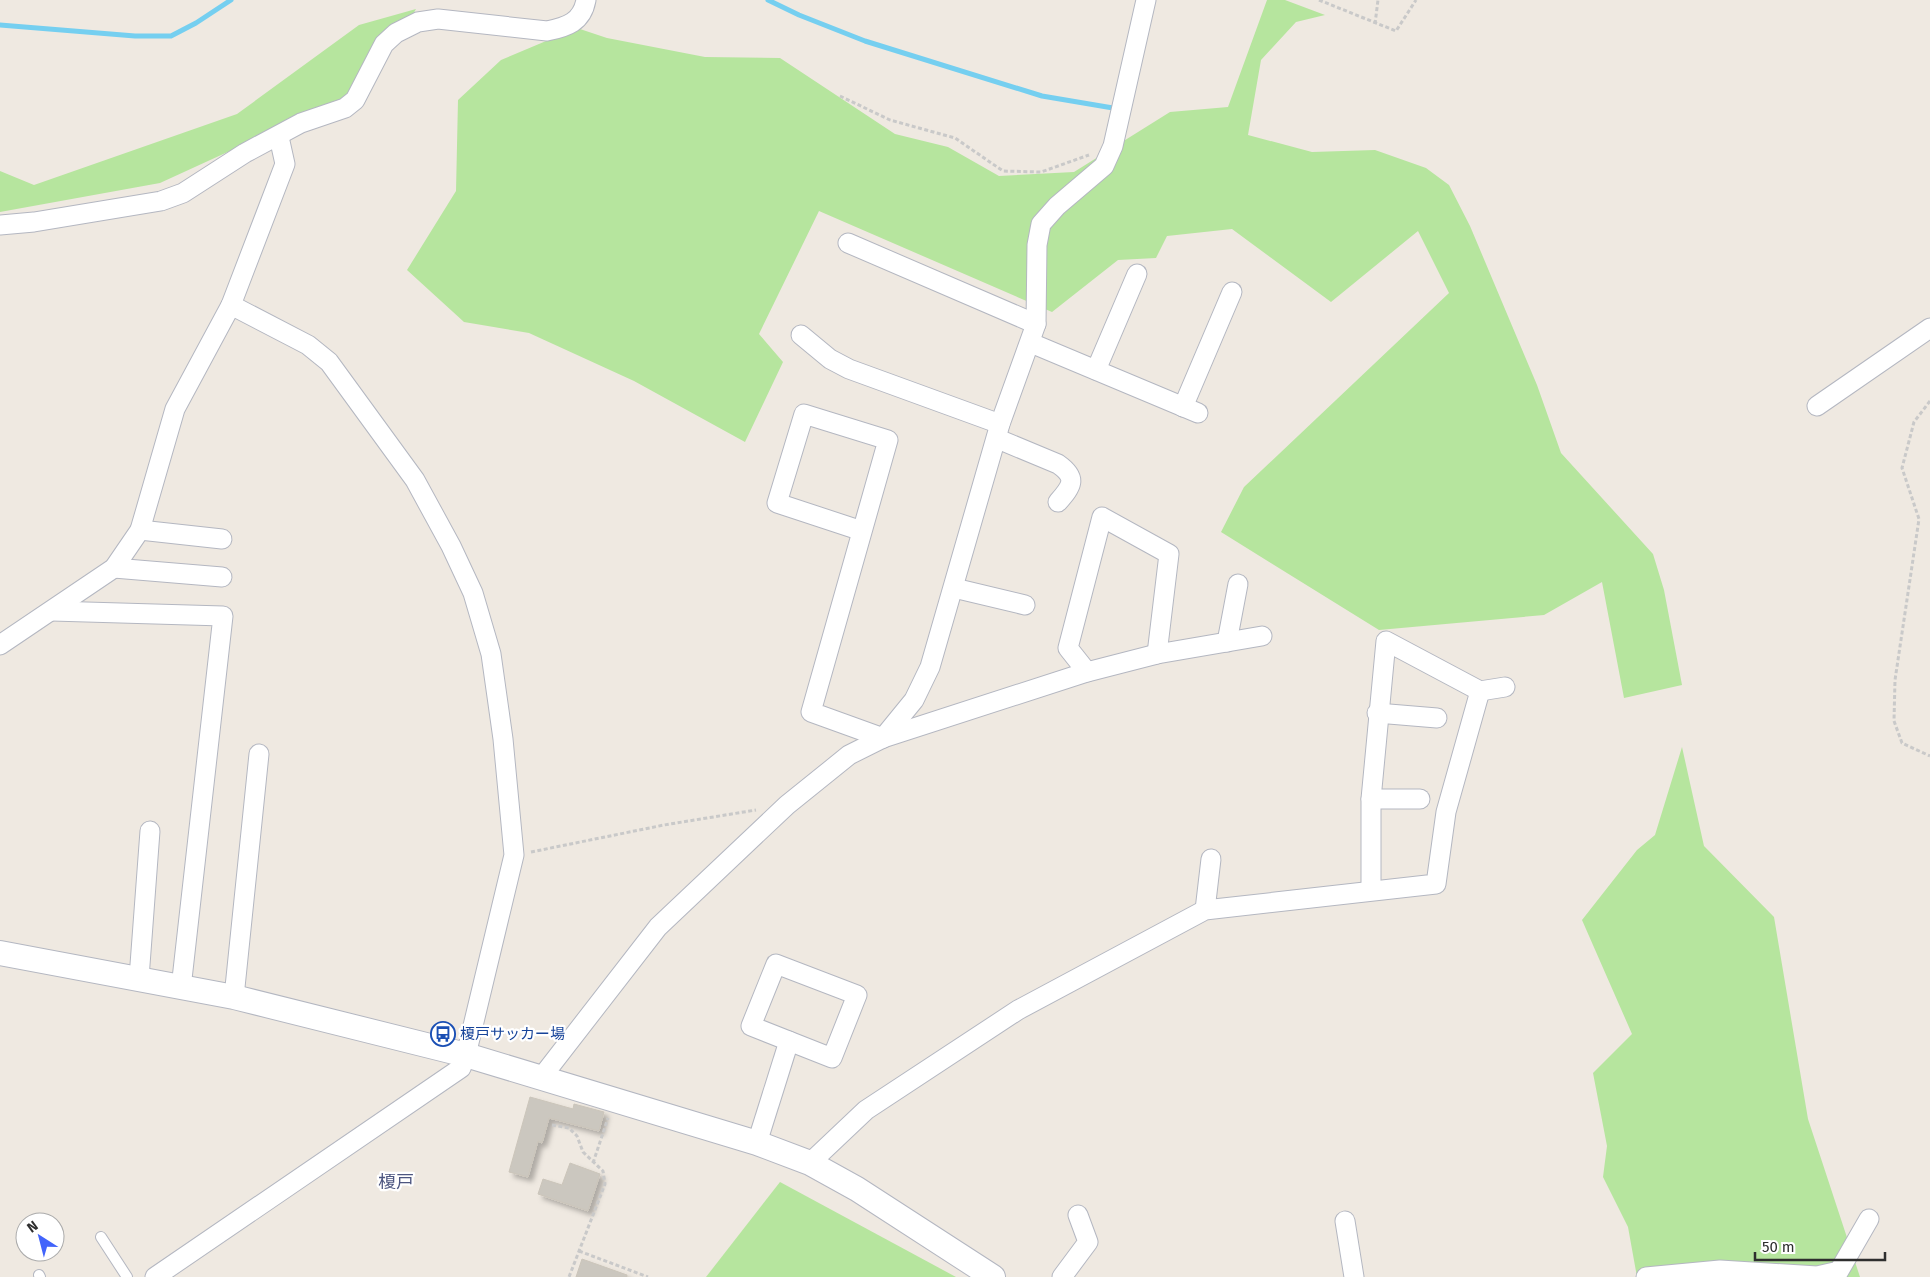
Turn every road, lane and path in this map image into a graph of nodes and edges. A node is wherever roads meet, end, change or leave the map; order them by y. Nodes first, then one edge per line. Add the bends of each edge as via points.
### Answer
1 (586, 0) edge
2 (1146, 0) edge
3 (1319, 0) edge
4 (1378, 0) edge
5 (1416, 0) edge
6 (1375, 24) junction
7 (840, 96) dead end
8 (279, 137) junction
9 (1113, 146) junction
10 (0, 225) edge
11 (848, 243) dead end
12 (1137, 274) dead end
13 (1232, 292) dead end
14 (231, 305) junction
15 (1036, 324) junction
16 (1930, 328) edge
17 (801, 335) dead end
18 (1031, 343) junction
19 (1096, 370) junction
20 (1930, 401) edge
21 (1817, 406) dead end
22 (999, 432) junction
23 (1058, 502) dead end
24 (140, 530) junction
25 (862, 531) junction
26 (222, 539) dead end
27 (114, 568) junction
28 (222, 577) dead end
29 (1238, 584) dead end
30 (954, 588) junction
31 (1025, 605) dead end
32 (52, 611) junction
33 (1262, 636) dead end
34 (1227, 642) junction
35 (0, 645) edge
36 (1157, 654) junction
37 (1087, 672) junction
38 (1505, 687) dead end
39 (1480, 692) junction
40 (1377, 713) junction
41 (1437, 718) dead end
42 (883, 738) junction
43 (259, 754) dead end
44 (1930, 756) edge
45 (1370, 799) junction
46 (1420, 799) dead end
47 (787, 805) junction
48 (150, 830) dead end
49 (514, 855) junction
50 (1211, 859) dead end
51 (1371, 890) junction
52 (1206, 910) junction
53 (0, 953) edge
54 (139, 978) junction
55 (181, 988) junction
56 (234, 997) junction
57 (788, 1041) junction
58 (466, 1055) junction
59 (541, 1078) junction
60 (614, 1100) junction
61 (552, 1125) dead end
62 (757, 1143) junction
63 (593, 1163) junction
64 (810, 1163) junction
65 (1078, 1215) dead end
66 (1869, 1219) dead end
67 (1345, 1221) dead end
68 (101, 1237) dead end
69 (579, 1251) junction
70 (127, 1277) edge
71 (155, 1277) edge
72 (569, 1277) edge
73 (648, 1277) edge
74 (992, 1277) edge
75 (1062, 1277) edge
76 (1354, 1277) edge
77 (1646, 1277) edge

1 - 8 street via 584,11 574,23 547,31 438,19 418,22 396,33 384,44 355,100 345,108 302,123
2 - 9 street
3 - 6 path
4 - 6 path
5 - 6 path via 1396,31
7 - 9 path via 890,120 955,138 1003,171 1042,172
8 - 10 street via 245,153 183,193 161,201
8 - 14 street via 286,164
9 - 15 street via 1104,166 1041,224 1037,245
11 - 15 street
12 - 19 street
13 - 19 street via 1190,410
14 - 24 street via 175,410
14 - 49 street via 308,345 329,362 414,480 451,546 473,593 491,654
15 - 18 street
16 - 21 street
17 - 22 street via 830,359 849,369
18 - 19 street
18 - 22 street
20 - 44 path via 1914,422 1902,468 1920,519 1894,680 1894,721 1902,743
22 - 23 street via 1066,470 1071,478 1071,488
22 - 30 street
24 - 26 street
24 - 27 street
25 - 25 street via 888,440 804,414 777,503
25 - 42 street via 811,712
27 - 28 street
27 - 32 street
29 - 34 street
30 - 31 street
30 - 42 street via 930,667 914,700
32 - 35 street
32 - 55 street via 223,616
33 - 34 street
34 - 36 street
36 - 37 street
36 - 37 street via 1169,554 1102,517 1068,648
37 - 42 street
38 - 39 street
39 - 40 street via 1386,641
39 - 51 street via 1446,812 1436,884
40 - 41 street
40 - 45 street
42 - 47 street via 849,755
43 - 56 street
45 - 46 street
45 - 51 street
47 - 49 path
47 - 59 street via 658,927
48 - 54 street
49 - 58 street
50 - 52 street
51 - 52 street
52 - 64 street via 1018,1010 866,1110
53 - 54 street
54 - 55 street
55 - 56 street
56 - 58 street
57 - 57 street via 751,1026 776,964 857,995 832,1058
57 - 62 street
58 - 59 street
58 - 71 street via 461,1068
59 - 60 street
60 - 62 street
60 - 63 path
61 - 63 path via 569,1128
62 - 64 street
63 - 69 path via 603,1171 604,1184
64 - 74 street via 857,1189
65 - 75 street via 1088,1242
66 - 77 street via 1839,1271 1817,1276 1720,1270
67 - 76 street
68 - 70 lane
69 - 72 path
69 - 73 path

